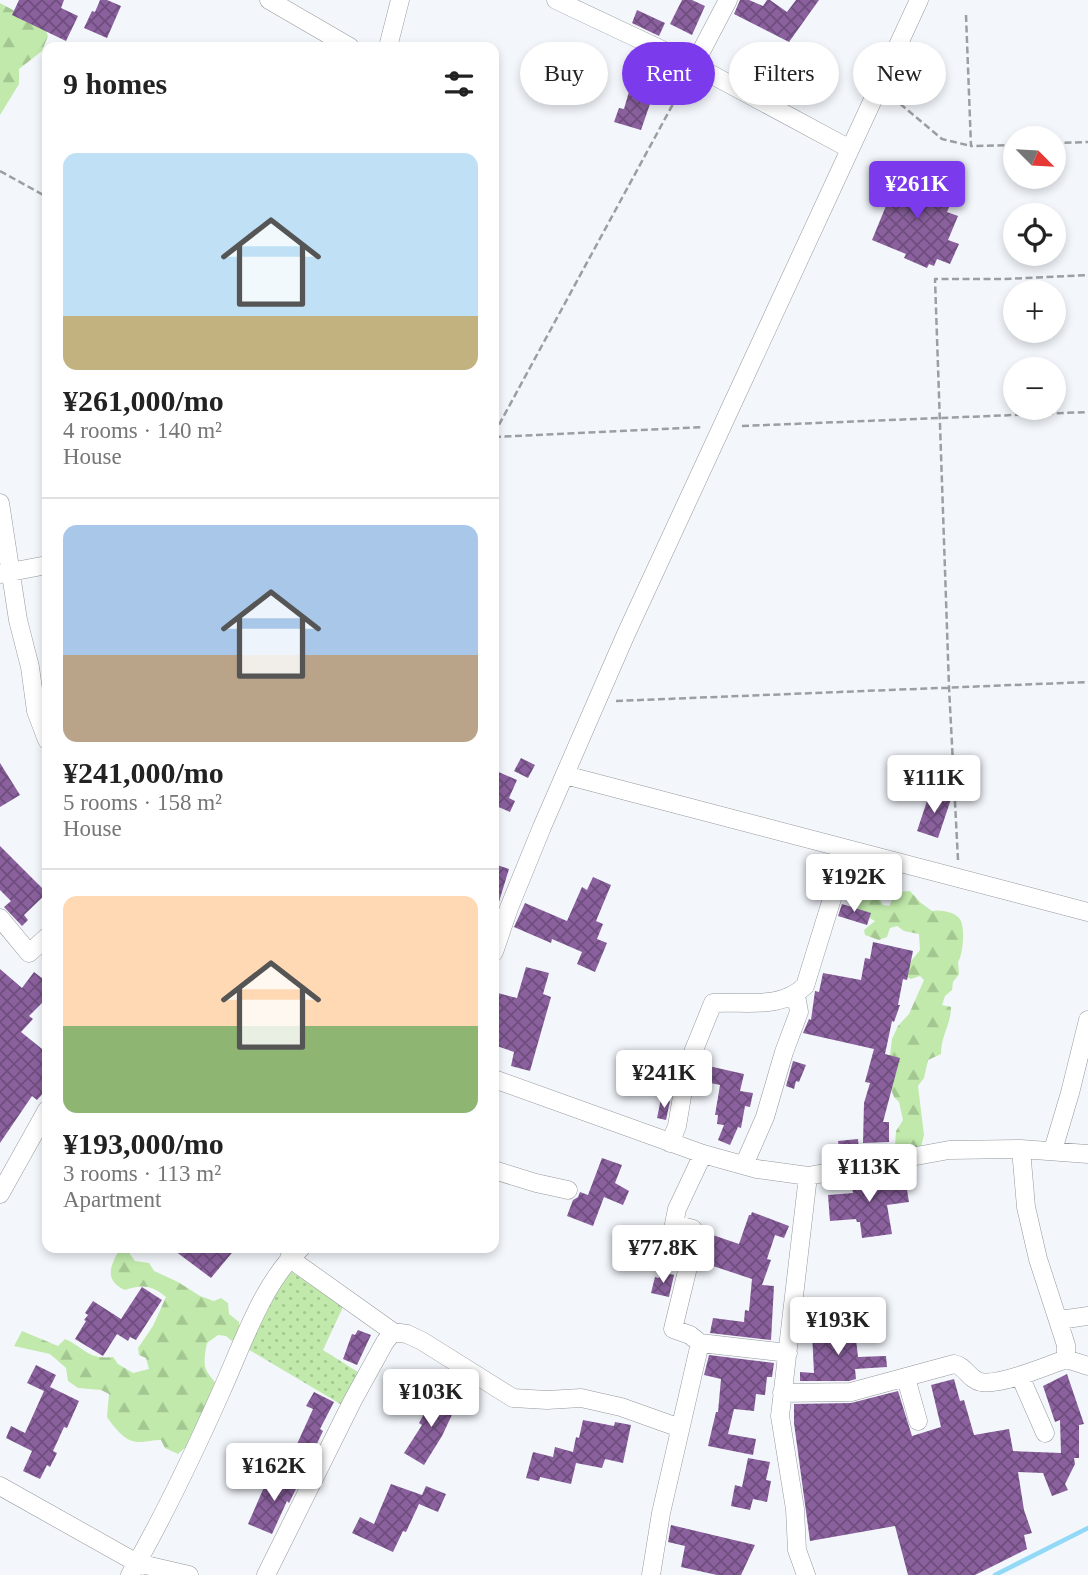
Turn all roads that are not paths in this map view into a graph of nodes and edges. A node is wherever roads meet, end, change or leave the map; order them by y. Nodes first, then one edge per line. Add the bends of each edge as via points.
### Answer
1 (269, 0) edge
2 (400, 0) edge
3 (555, 0) edge
4 (728, 0) edge
5 (919, 0) edge
6 (341, 42) edge
7 (389, 42) edge
8 (645, 42) edge
9 (706, 42) edge
10 (715, 76) edge
11 (850, 149) junction
12 (0, 503) edge
13 (42, 566) edge
14 (5, 573) edge
15 (42, 663) edge
16 (30, 667) junction
17 (42, 727) edge
18 (565, 775) junction
19 (847, 850) junction
20 (1088, 912) edge
21 (0, 918) edge
22 (499, 937) edge
23 (42, 941) edge
24 (796, 995) junction
25 (1088, 1020) edge
26 (499, 1081) edge
27 (42, 1119) edge
28 (670, 1143) junction
29 (1021, 1149) junction
30 (1052, 1150) junction
31 (702, 1154) junction
32 (1088, 1154) edge
33 (744, 1165) junction
34 (499, 1172) edge
35 (808, 1176) junction
36 (568, 1189) dead end
37 (0, 1194) edge
38 (295, 1253) edge
39 (1088, 1316) edge
40 (1060, 1320) junction
41 (393, 1332) junction
42 (700, 1343) junction
43 (788, 1353) junction
44 (1066, 1359) junction
45 (1088, 1366) edge
46 (1020, 1376) junction
47 (905, 1378) junction
48 (782, 1393) junction
49 (918, 1422) dead end
50 (680, 1428) junction
51 (1045, 1433) dead end
52 (0, 1486) edge
53 (133, 1569) edge
54 (189, 1575) edge
55 (266, 1575) edge
56 (651, 1575) edge
57 (806, 1575) edge

1 - 6 street
2 - 7 street
3 - 8 street
4 - 9 street
5 - 11 street
10 - 11 street
11 - 18 street
12 - 14 street
13 - 14 street
14 - 16 street
15 - 16 street
16 - 17 street
18 - 19 street
18 - 22 street
19 - 20 street
19 - 24 street via 806,986
21 - 23 street via 29,953
24 - 28 street via 772,1003 713,1003 687,1067
24 - 33 street via 799,1012 765,1117
25 - 30 street
26 - 28 street
27 - 37 street
28 - 31 street
29 - 30 street
29 - 35 street via 949,1150
29 - 40 street via 1026,1207
30 - 32 street
31 - 33 street
31 - 42 street via 674,1224 693,1229 673,1329
33 - 35 street
34 - 36 street
35 - 43 street
38 - 41 street
38 - 53 street via 266,1295 166,1512
39 - 40 street
40 - 44 street
41 - 50 street via 422,1341 513,1398 581,1398
41 - 55 street via 353,1400
42 - 43 street
42 - 50 street
43 - 48 street
44 - 45 street
44 - 46 street
46 - 47 street via 976,1382 954,1364
46 - 51 street
47 - 48 street via 851,1392
47 - 49 street
48 - 57 street via 780,1416 797,1550
50 - 56 street
52 - 53 street
53 - 54 street

